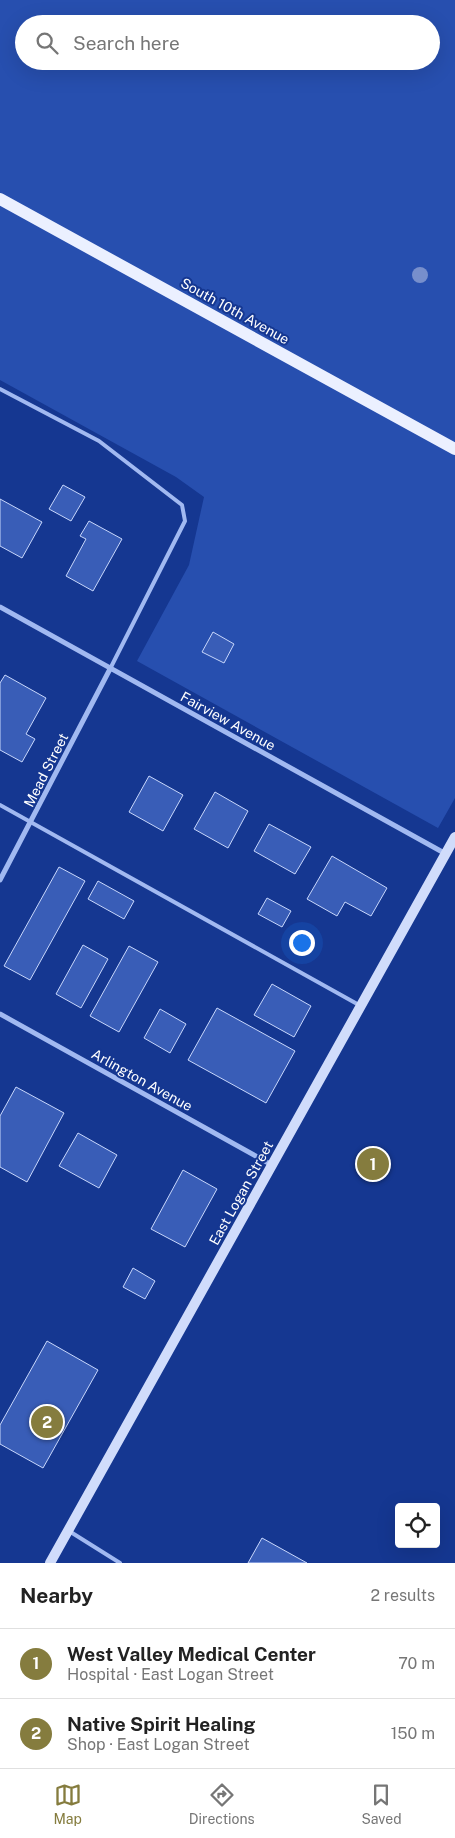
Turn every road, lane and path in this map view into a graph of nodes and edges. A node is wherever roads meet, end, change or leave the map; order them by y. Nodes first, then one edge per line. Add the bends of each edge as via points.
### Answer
1 (0, 199) edge
2 (0, 388) edge
3 (455, 449) edge
4 (0, 608) edge
5 (110, 669) junction
6 (0, 805) edge
7 (32, 822) junction
8 (455, 837) edge
9 (446, 854) junction
10 (0, 880) edge
11 (361, 1006) junction
12 (0, 1014) edge
13 (272, 1165) junction
14 (68, 1531) junction
15 (50, 1563) edge
16 (120, 1563) edge

1 - 3 main road, South 10th Avenue
2 - 5 lane via 99,441 182,505 185,521
4 - 5 street, Fairview Avenue
5 - 7 street, Mead Street
5 - 9 street, Fairview Avenue
6 - 7 lane
7 - 10 street, Mead Street
7 - 11 lane
8 - 9 street, East Logan Street
9 - 11 street, East Logan Street
11 - 13 street, East Logan Street
12 - 13 street, Arlington Avenue
13 - 14 street, East Logan Street
14 - 15 street, East Logan Street
14 - 16 lane

